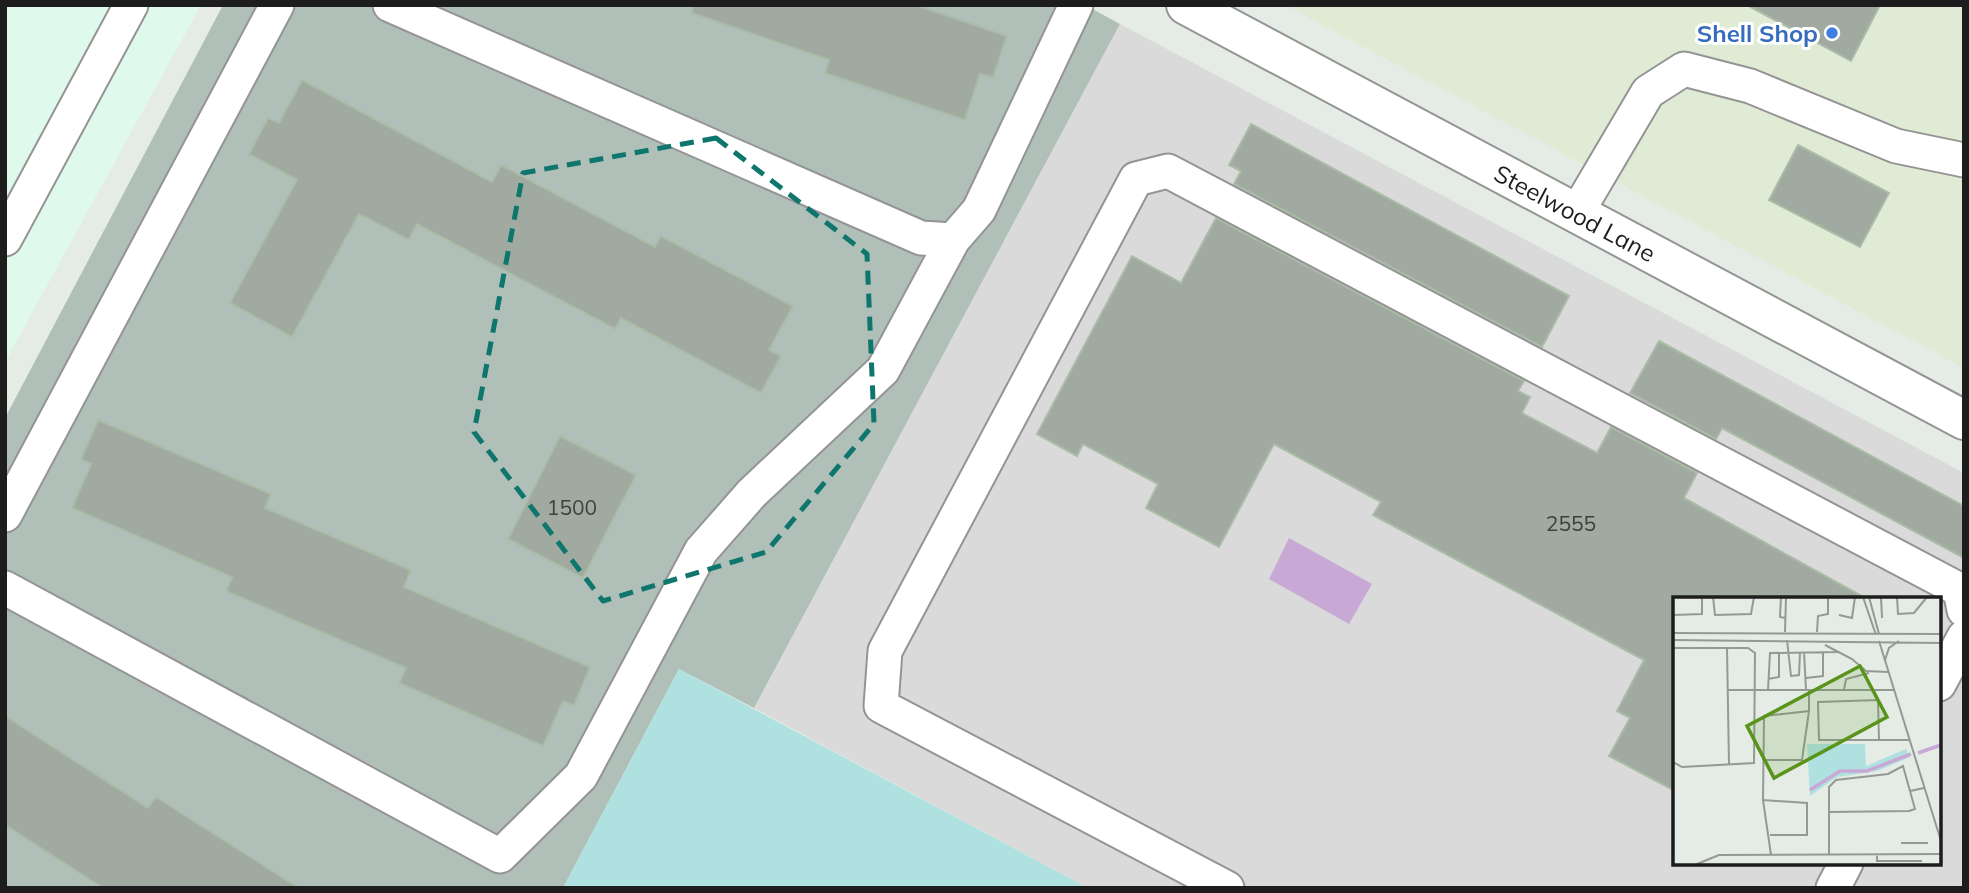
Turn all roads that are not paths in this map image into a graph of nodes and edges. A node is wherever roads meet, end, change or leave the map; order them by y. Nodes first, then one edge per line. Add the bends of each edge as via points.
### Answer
1 (131, 5) edge
2 (277, 5) edge
3 (390, 5) edge
4 (1076, 5) edge
5 (1186, 5) edge
6 (1964, 160) edge
7 (1576, 214) junction
8 (5, 239) edge
9 (953, 240) junction
10 (1964, 420) edge
11 (5, 515) edge
12 (5, 588) edge
13 (1964, 611) edge
14 (1964, 637) edge
15 (1941, 680) edge
16 (1845, 865) edge
17 (1227, 888) edge
18 (1833, 888) edge

1 - 8 lane
2 - 11 lane
3 - 9 lane via 920,238
4 - 9 lane via 979,210
5 - 7 street, Steelwood Lane
6 - 7 lane via 1896,146 1750,86 1684,69 1647,92
7 - 10 street, Steelwood Lane
9 - 12 lane via 883,370 752,493 701,551 581,776 500,856
13 - 17 lane via 1960,590 1168,171 1136,178 885,651 881,706
14 - 15 lane
16 - 18 lane

